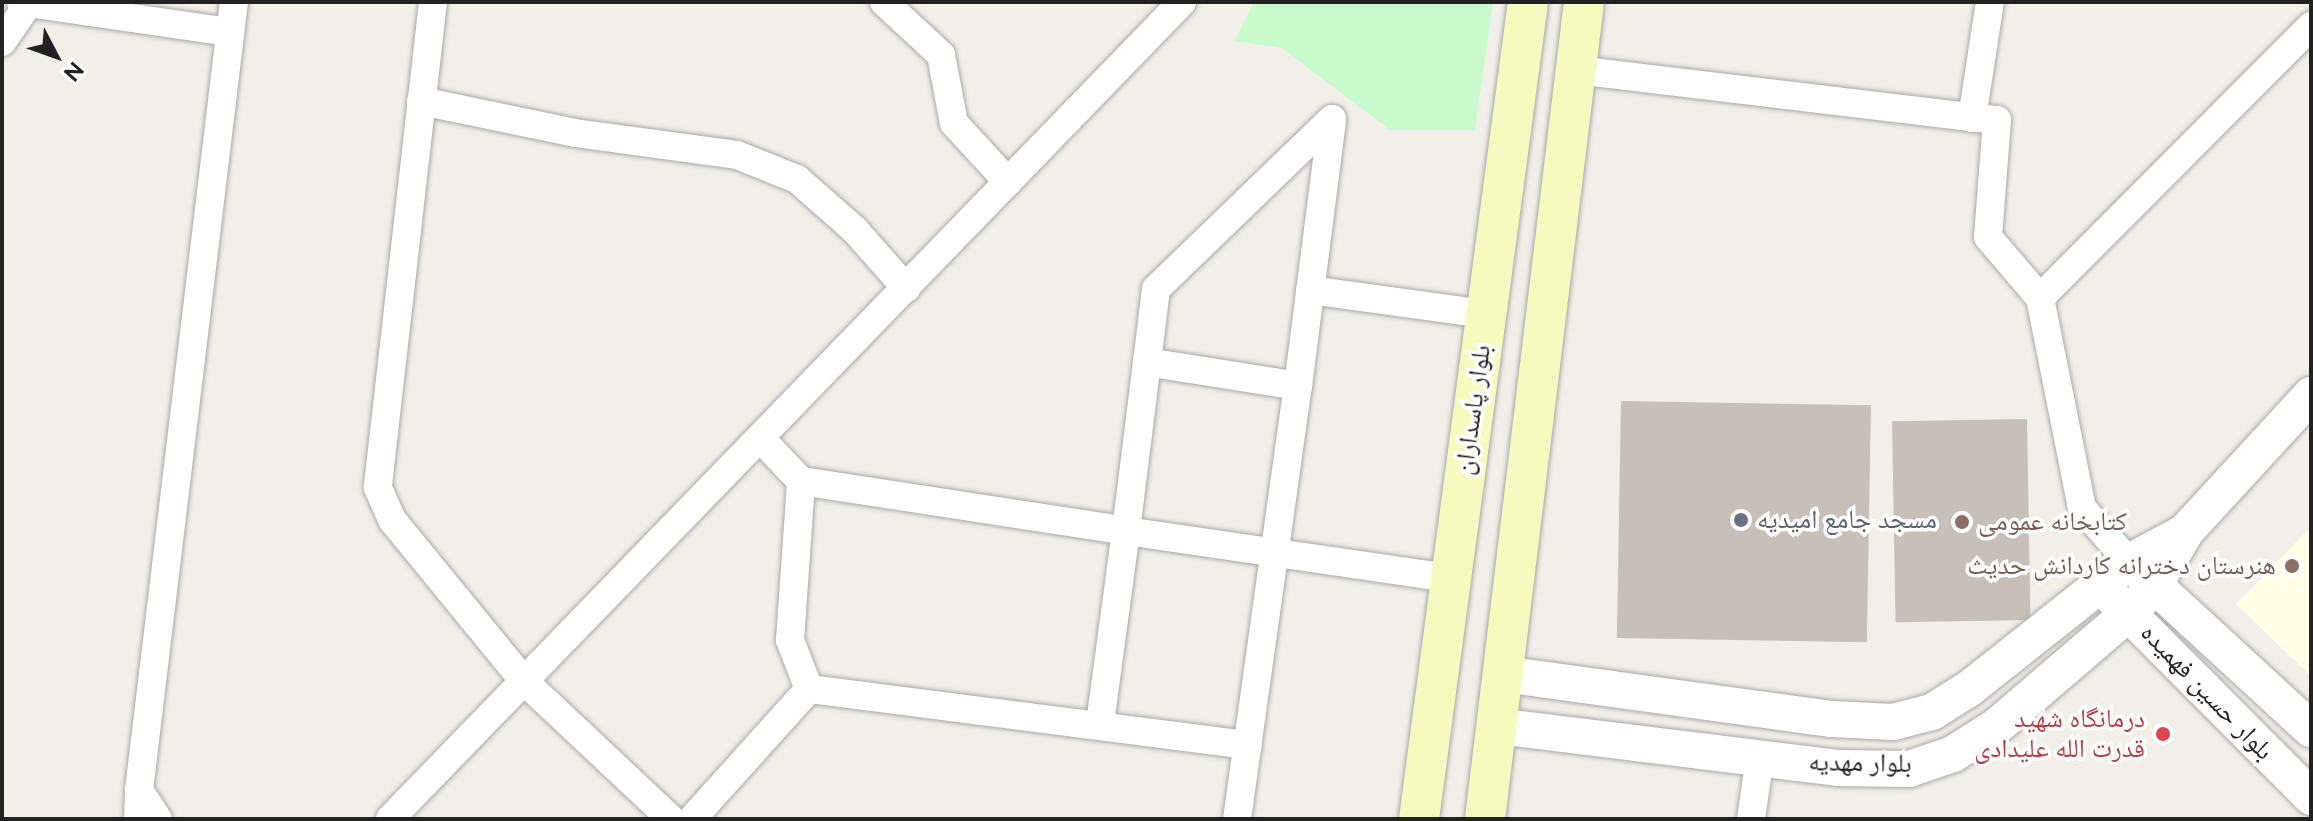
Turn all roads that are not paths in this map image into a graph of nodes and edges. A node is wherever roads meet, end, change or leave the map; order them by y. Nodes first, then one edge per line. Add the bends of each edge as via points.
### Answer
1 (234, 2) edge
2 (433, 2) edge
3 (884, 2) edge
4 (1182, 2) edge
5 (1528, 2) edge
6 (1584, 2) edge
7 (1990, 2) edge
8 (25, 3) edge
9 (2311, 26) edge
10 (230, 32) junction
11 (2, 42) edge
12 (1576, 70) junction
13 (421, 101) junction
14 (1972, 118) junction
15 (1008, 182) junction
16 (906, 288) junction
17 (1310, 290) junction
18 (2040, 298) junction
19 (1486, 314) junction
20 (1147, 362) junction
21 (1298, 386) junction
22 (2311, 395) edge
23 (760, 438) junction
24 (801, 481) junction
25 (1126, 531) junction
26 (1275, 551) junction
27 (2141, 574) junction
28 (1450, 578) junction
29 (2101, 587) junction
30 (2130, 612) junction
31 (1503, 674) junction
32 (524, 681) junction
33 (809, 689) junction
34 (1100, 724) junction
35 (1497, 726) junction
36 (2311, 729) edge
37 (1247, 745) junction
38 (1760, 757) junction
39 (139, 790) junction
40 (2311, 797) edge
41 (138, 819) edge
42 (158, 819) edge
43 (390, 819) edge
44 (671, 819) edge
45 (692, 819) edge
46 (1237, 819) edge
47 (1419, 819) edge
48 (1485, 819) edge
49 (1751, 819) edge

1 - 10 street
2 - 13 street
3 - 15 street via 941,55 954,123
4 - 15 street
5 - 19 main road, بلوار پاسداران
6 - 12 main road
7 - 14 street
8 - 10 street
8 - 11 street
9 - 18 street
10 - 39 street
12 - 14 street
12 - 31 main road
13 - 16 street via 575,133 737,155 797,179 854,229
13 - 32 street via 378,488 393,521
14 - 18 street via 1997,120 1988,237
15 - 16 street
16 - 23 street
17 - 19 street
17 - 20 street via 1332,119 1156,289
17 - 21 street
18 - 27 street via 2082,508
19 - 28 main road, بلوار پاسداران
20 - 21 street
20 - 25 street
21 - 26 street
22 - 27 street, بلوار مهدیه
23 - 24 street
23 - 32 street
24 - 25 street
24 - 33 street via 790,640
25 - 26 street
25 - 34 street
26 - 28 street
26 - 37 street
27 - 29 street, بلوار مهدیه
27 - 30 street, بلوار مهدیه
27 - 36 street, بلوار حسین فهمیده
28 - 47 main road, بلوار پاسداران
29 - 30 street, بلوار حسین فهمیده
29 - 31 street, بلوار مهدیه via 1945,704 1893,722 1832,719
30 - 38 street, بلوار مهدیه via 1997,726 1953,754 1909,769 1837,768
30 - 40 street, بلوار حسین فهمیده
31 - 35 main road
32 - 43 street
32 - 44 street
33 - 34 street
33 - 45 street
34 - 37 street
35 - 38 street, بلوار مهدیه
35 - 48 main road
37 - 46 street
38 - 49 street
39 - 41 street
39 - 42 street

